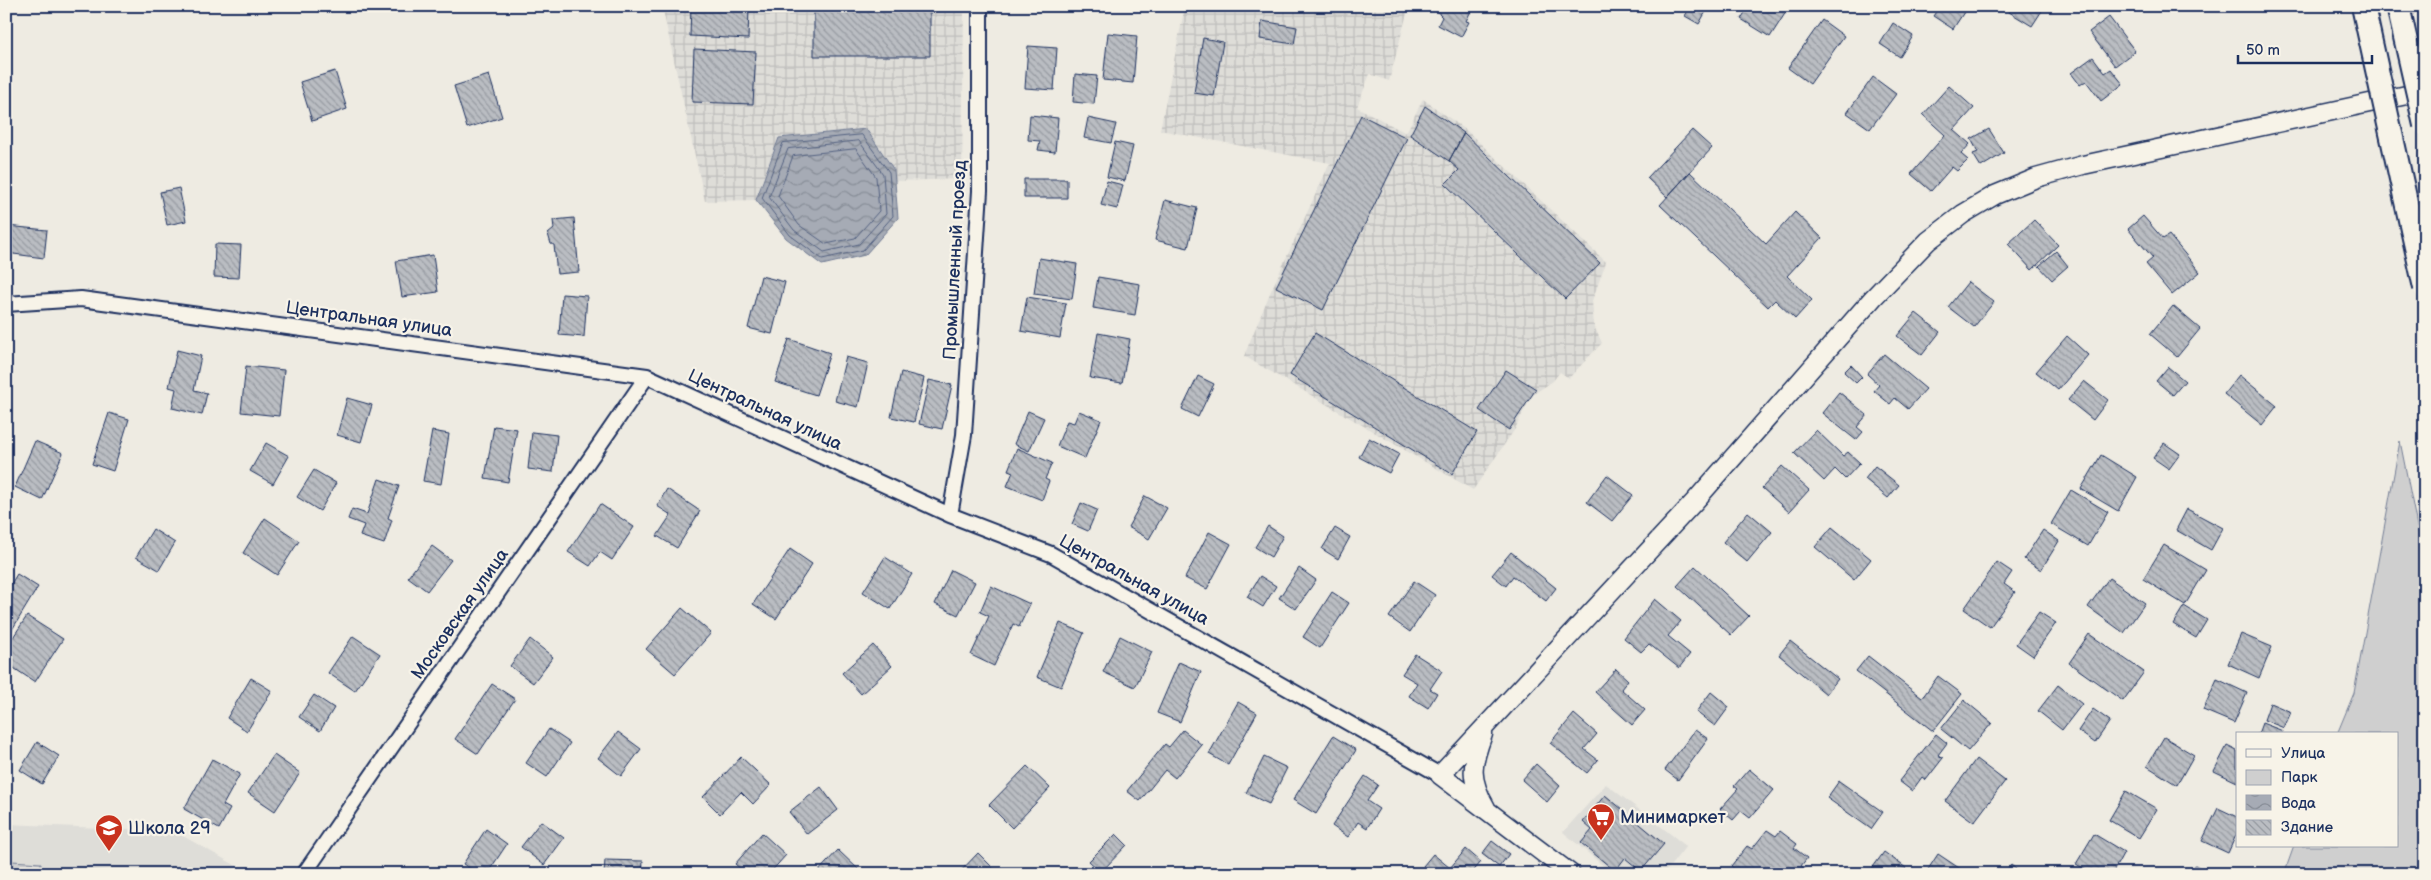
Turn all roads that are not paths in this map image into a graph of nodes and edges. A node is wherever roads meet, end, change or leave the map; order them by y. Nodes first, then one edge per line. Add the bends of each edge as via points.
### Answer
1 (980, 6) edge
2 (2363, 6) edge
3 (2398, 6) edge
4 (2425, 91) edge
5 (2425, 124) edge
6 (2425, 288) edge
7 (6, 304) edge
8 (647, 376) junction
9 (950, 515) junction
10 (1487, 724) junction
11 (1440, 775) junction
12 (1490, 814) junction
13 (304, 874) edge
14 (1571, 874) edge

1 - 9 street, Промышленный проезд via 980,191 964,435
2 - 6 main road, bridge
3 - 5 main road, bridge
4 - 10 street via 2083,165 2036,178 1963,214 1928,241 1873,298 1694,501
7 - 8 street, Центральная улица via 81,299
8 - 9 street, Центральная улица
8 - 13 street, Московская улица
9 - 11 street, Центральная улица via 1051,554
10 - 11 street
10 - 12 street via 1475,755 1473,775 1475,789
11 - 12 street
12 - 14 street

